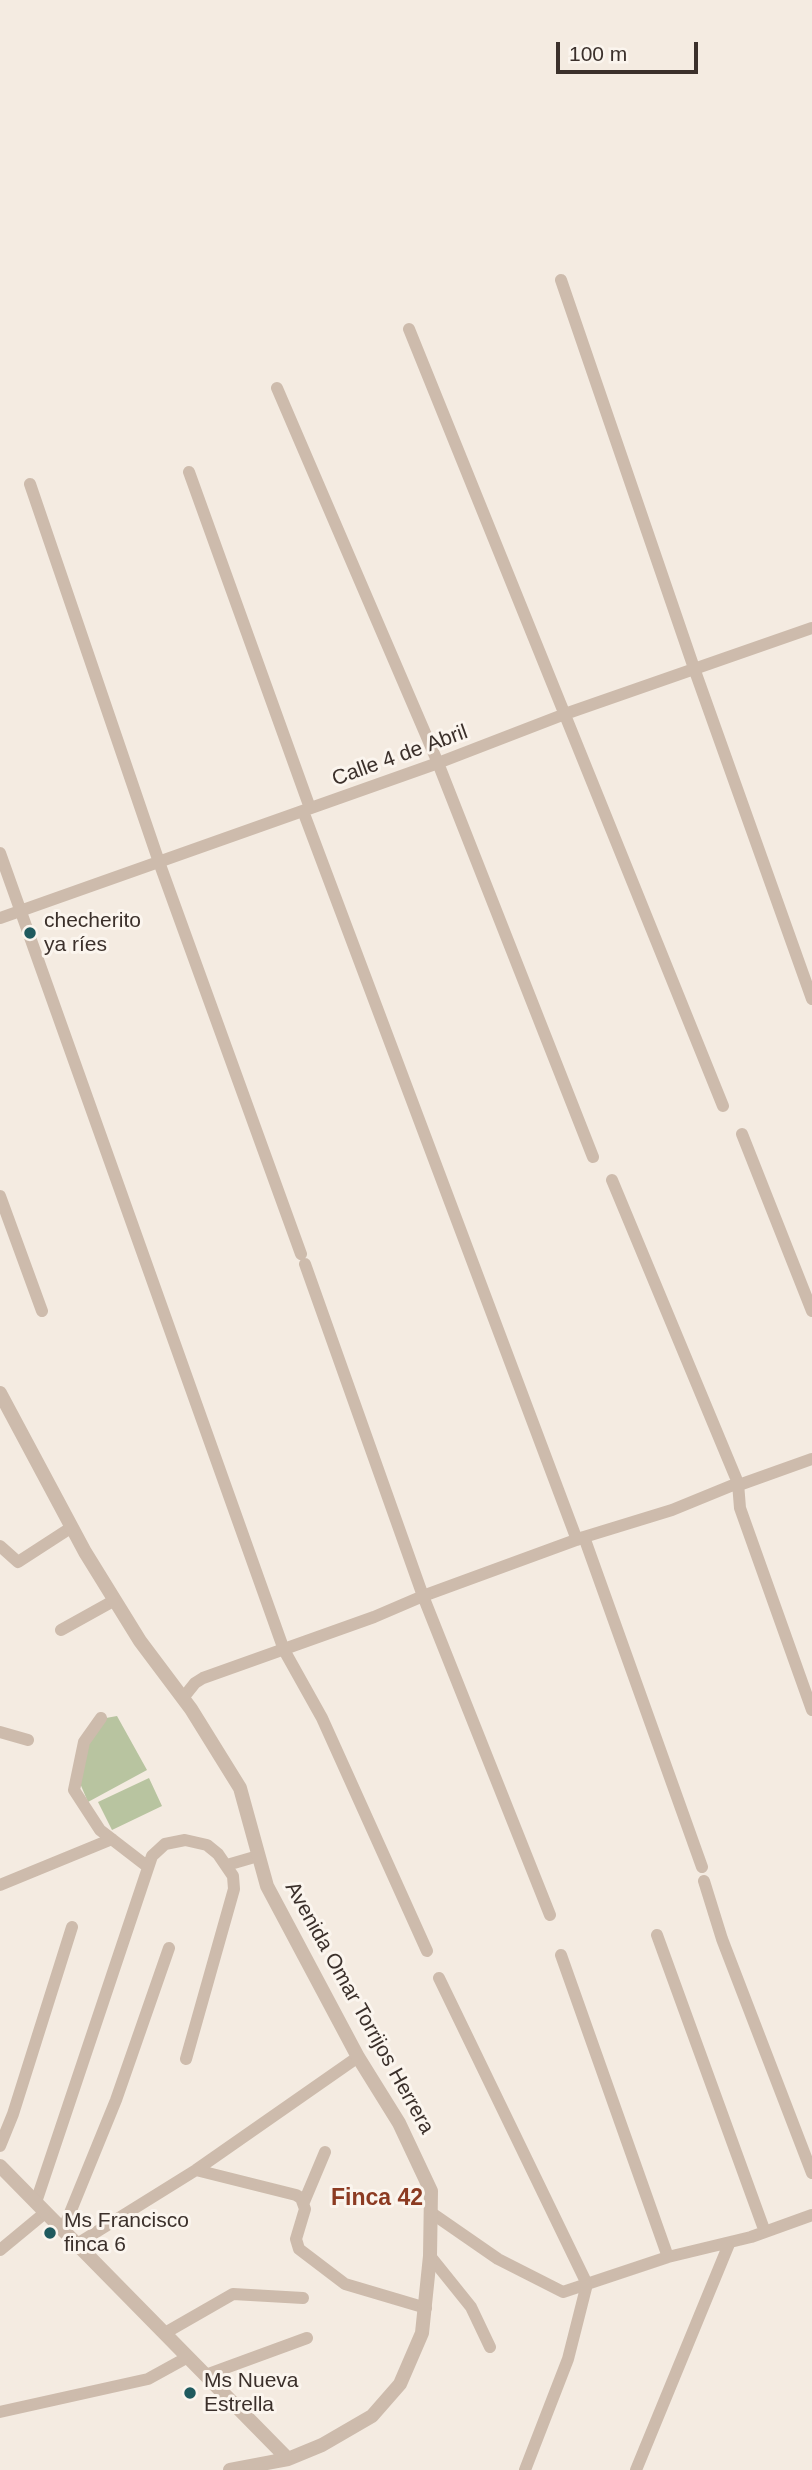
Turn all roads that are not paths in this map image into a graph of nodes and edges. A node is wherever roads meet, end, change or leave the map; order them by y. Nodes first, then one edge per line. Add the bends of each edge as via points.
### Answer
1 (561, 280) dead end
2 (409, 329) dead end
3 (277, 388) dead end
4 (189, 472) dead end
5 (30, 484) dead end
6 (812, 628) edge
7 (695, 671) junction
8 (565, 714) junction
9 (438, 763) junction
10 (307, 810) junction
11 (0, 853) edge
12 (159, 862) junction
13 (21, 911) junction
14 (0, 918) edge
15 (812, 999) edge
16 (723, 1106) dead end
17 (742, 1134) dead end
18 (593, 1157) dead end
19 (612, 1180) dead end
20 (0, 1196) edge
21 (42, 1311) dead end
22 (812, 1311) edge
23 (0, 1393) edge
24 (812, 1459) edge
25 (738, 1483) junction
26 (72, 1527) junction
27 (580, 1538) junction
28 (0, 1546) edge
29 (423, 1596) junction
30 (115, 1600) junction
31 (61, 1630) dead end
32 (284, 1650) junction
33 (183, 1699) junction
34 (812, 1710) edge
35 (101, 1718) dead end
36 (0, 1732) edge
37 (28, 1740) dead end
38 (112, 1839) junction
39 (258, 1856) junction
40 (227, 1865) junction
41 (148, 1867) junction
42 (702, 1867) dead end
43 (704, 1881) dead end
44 (0, 1885) edge
45 (550, 1915) dead end
46 (72, 1927) dead end
47 (657, 1935) dead end
48 (169, 1948) dead end
49 (427, 1951) dead end
50 (561, 1955) dead end
51 (439, 1978) dead end
52 (358, 2057) junction
53 (186, 2059) dead end
54 (0, 2146) edge
55 (325, 2152) dead end
56 (0, 2166) edge
57 (196, 2170) junction
58 (812, 2173) edge
59 (304, 2203) junction
60 (41, 2207) junction
61 (433, 2214) junction
62 (812, 2215) edge
63 (63, 2230) junction
64 (765, 2232) junction
65 (77, 2244) junction
66 (729, 2244) junction
67 (0, 2249) edge
68 (430, 2256) junction
69 (668, 2257) junction
70 (587, 2284) junction
71 (303, 2298) dead end
72 (426, 2308) junction
73 (165, 2333) junction
74 (307, 2339) dead end
75 (490, 2347) dead end
76 (188, 2357) junction
77 (206, 2375) junction
78 (0, 2412) edge
79 (288, 2459) junction
80 (230, 2470) edge
81 (525, 2470) edge
82 (636, 2470) edge

1 - 7 street
2 - 8 street
3 - 9 street
4 - 10 street
5 - 12 street
6 - 7 street, Calle 4 de Abril
7 - 8 street, Calle 4 de Abril
7 - 15 street
8 - 9 street, Calle 4 de Abril
8 - 16 street
9 - 10 street, Calle 4 de Abril
9 - 18 street
10 - 12 street, Calle 4 de Abril
10 - 27 street
11 - 13 street
12 - 13 street, Calle 4 de Abril
12 - 29 street
13 - 14 street, Calle 4 de Abril
13 - 32 street
17 - 22 street
19 - 25 street
20 - 21 street
23 - 26 street, Avenida Omar Torrijos Herrera
24 - 25 street
25 - 27 street via 672,1510
25 - 34 street via 740,1508
26 - 28 street via 18,1562
26 - 30 street, Avenida Omar Torrijos Herrera
27 - 29 street
27 - 42 street
29 - 32 street
29 - 45 street
30 - 31 street
30 - 33 street, Avenida Omar Torrijos Herrera
32 - 33 street via 203,1678
32 - 49 street via 322,1718
33 - 39 street, Avenida Omar Torrijos Herrera via 240,1788
35 - 38 street via 83,1742 74,1790
36 - 37 street
38 - 41 street
38 - 44 street
39 - 40 street
39 - 52 street, Avenida Omar Torrijos Herrera via 267,1886
40 - 41 street via 207,1845 185,1840 157,1849
40 - 53 street via 233,1877 233,1902
41 - 60 street
43 - 58 street
46 - 54 street
47 - 64 street
48 - 63 street via 116,2100
50 - 69 street
51 - 70 street
52 - 57 street
52 - 61 street, Avenida Omar Torrijos Herrera via 426,2175
55 - 59 street
56 - 60 street
57 - 59 street via 296,2195
57 - 65 street
59 - 72 street via 305,2216 296,2239 299,2249 345,2284
60 - 63 street
60 - 67 street
61 - 68 street, Avenida Omar Torrijos Herrera
61 - 70 street via 498,2259 563,2292
62 - 64 street
63 - 65 street
64 - 66 street
65 - 73 street
66 - 69 street
66 - 82 street
68 - 72 street, Avenida Omar Torrijos Herrera
68 - 75 street via 471,2307
69 - 70 street
70 - 81 street via 568,2359
71 - 73 street via 233,2294
72 - 79 street, Avenida Omar Torrijos Herrera via 422,2333 400,2384 372,2416
73 - 76 street
74 - 77 street
76 - 77 street
76 - 78 street via 148,2379
77 - 79 street
79 - 80 street, Avenida Omar Torrijos Herrera

